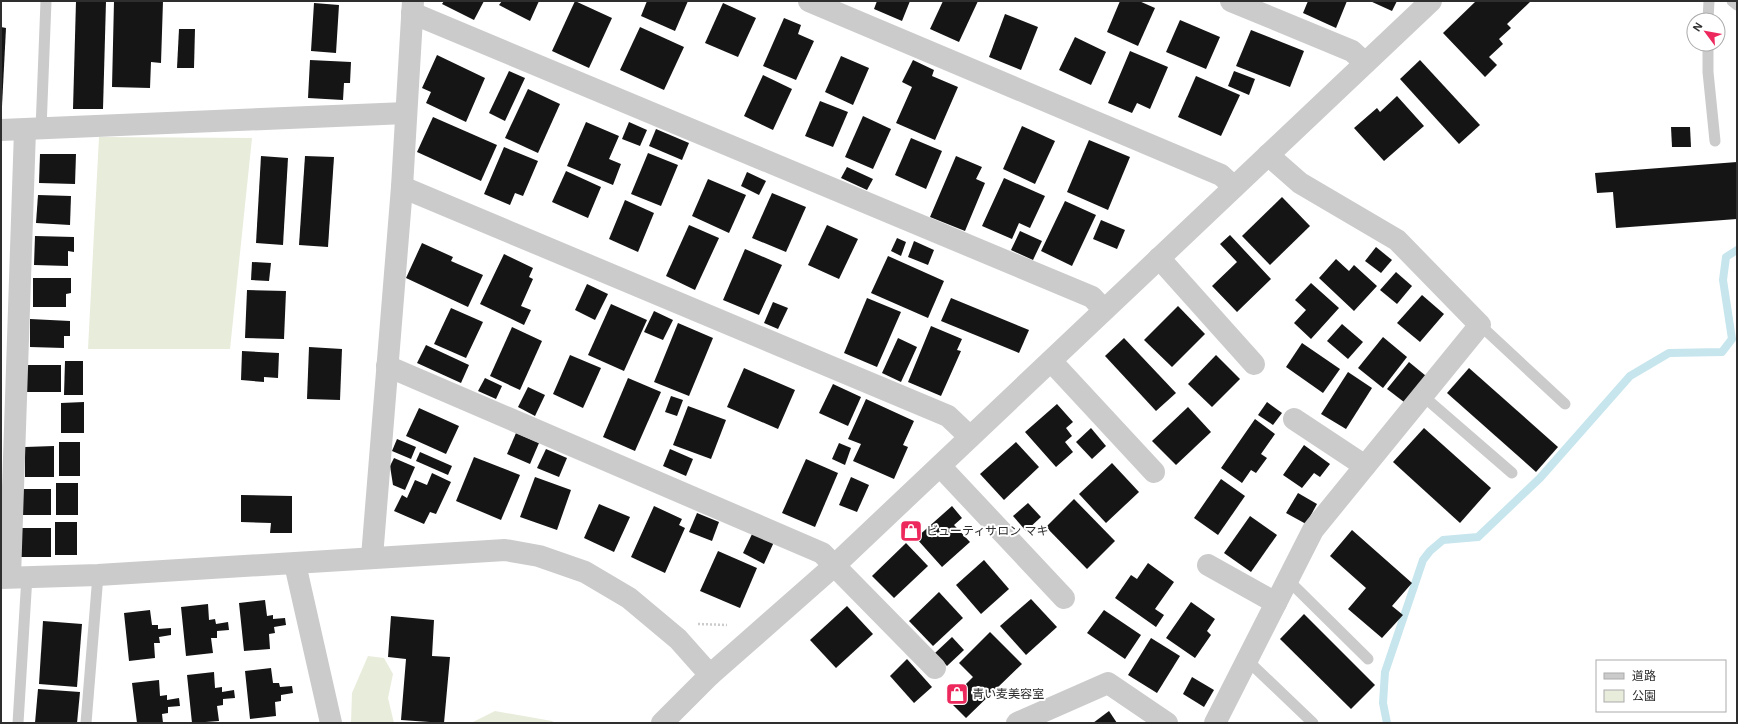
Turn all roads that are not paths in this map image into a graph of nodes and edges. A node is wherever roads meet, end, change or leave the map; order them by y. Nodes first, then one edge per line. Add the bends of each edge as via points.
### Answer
1 (46, 1) edge
2 (809, 1) edge
3 (1231, 1) edge
4 (1431, 1) edge
5 (1709, 1) edge
6 (1732, 1) edge
7 (1737, 6) edge
8 (413, 7) edge
9 (1708, 12) edge
10 (1708, 52) edge
11 (1365, 63) junction
12 (406, 113) junction
13 (33, 129) junction
14 (1, 130) edge
15 (1715, 141) dead end
16 (1268, 155) junction
17 (402, 187) junction
18 (1234, 187) junction
19 (1159, 258) junction
20 (1104, 310) junction
21 (1480, 325) junction
22 (1051, 361) junction
23 (1254, 364) dead end
24 (387, 366) junction
25 (1423, 396) junction
26 (1565, 404) dead end
27 (1294, 419) dead end
28 (970, 437) junction
29 (940, 466) junction
30 (1365, 466) junction
31 (1154, 472) dead end
32 (1512, 473) dead end
33 (372, 557) junction
34 (295, 564) junction
35 (835, 565) junction
36 (1208, 565) dead end
37 (98, 575) junction
38 (13, 577) edge
39 (1288, 580) junction
40 (1064, 598) dead end
41 (1276, 604) junction
42 (1247, 660) junction
43 (1368, 660) dead end
44 (935, 668) dead end
45 (710, 675) junction
46 (18, 723) edge
47 (86, 723) edge
48 (331, 723) edge
49 (662, 723) edge
50 (1017, 723) edge
51 (1167, 723) edge
52 (1215, 723) edge
53 (1314, 723) edge

1 - 13 lane
2 - 18 street via 1221,175
3 - 11 street via 1352,51
4 - 11 street
5 - 9 lane
6 - 7 lane
8 - 12 street
8 - 20 street via 1092,298
10 - 15 lane
11 - 16 street
12 - 13 street
12 - 17 street
13 - 14 street
13 - 38 street
16 - 18 street
16 - 21 street via 1300,183 1397,240
17 - 24 street
17 - 28 street via 948,416
18 - 19 street
19 - 20 street
19 - 23 street
20 - 22 street
21 - 25 street
21 - 26 lane
22 - 28 street
22 - 31 street
24 - 33 street
24 - 35 street via 822,553
25 - 30 street
25 - 32 lane
27 - 30 street
28 - 29 street
29 - 35 street
29 - 40 street
30 - 39 street via 1313,530
33 - 34 street
33 - 45 street via 505,550 539,556 585,572 629,598 678,639
34 - 37 street
34 - 48 street
35 - 44 street
35 - 45 street
36 - 41 street
37 - 38 street
37 - 47 lane
38 - 46 lane
39 - 41 street
39 - 43 lane
41 - 42 street
42 - 52 street
42 - 53 lane
45 - 49 street
50 - 51 street via 1108,683

